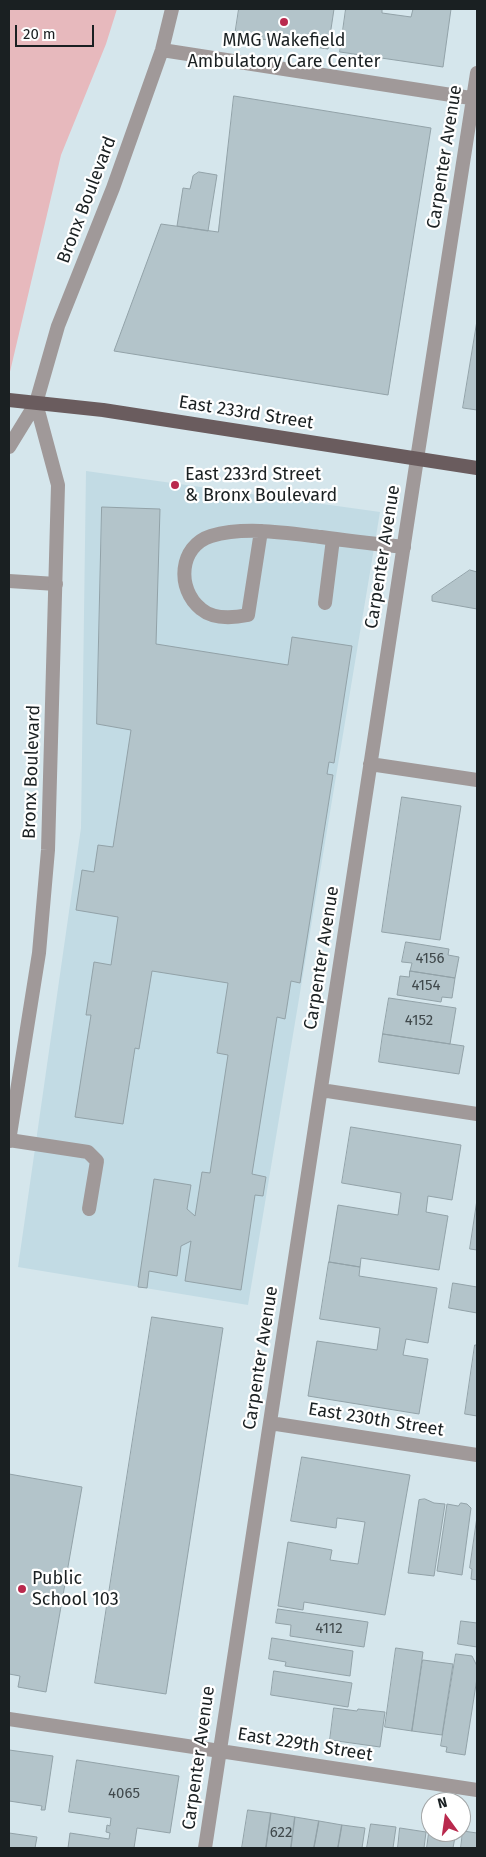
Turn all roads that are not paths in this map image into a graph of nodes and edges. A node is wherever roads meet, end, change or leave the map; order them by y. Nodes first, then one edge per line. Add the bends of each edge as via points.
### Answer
1 (172, 9) edge
2 (162, 50) junction
3 (477, 73) edge
4 (475, 99) edge
5 (9, 400) edge
6 (36, 403) junction
7 (9, 447) edge
8 (416, 459) junction
9 (477, 468) edge
10 (261, 531) junction
11 (334, 539) junction
12 (404, 547) junction
13 (9, 581) edge
14 (56, 584) junction
15 (325, 602) dead end
16 (370, 764) junction
17 (477, 780) edge
18 (321, 1090) junction
19 (477, 1114) edge
20 (9, 1141) edge
21 (89, 1209) dead end
22 (270, 1423) junction
23 (477, 1454) edge
24 (9, 1719) edge
25 (219, 1751) junction
26 (477, 1790) edge
27 (205, 1848) edge

1 - 2 street, Bronx Boulevard
2 - 4 street
2 - 6 street, Bronx Boulevard via 113,188 58,326
3 - 4 street, Carpenter Avenue
4 - 8 street, Carpenter Avenue
5 - 6 main road, East 233rd Street
6 - 7 street, Bronx Boulevard
6 - 8 main road, East 233rd Street via 103,410
6 - 14 street, Bronx Boulevard via 58,485
8 - 9 main road, East 233rd Street
8 - 12 street, Carpenter Avenue
10 - 10 street via 210,536 194,545 184,563 183,579 201,610 233,618 248,614
10 - 11 street
11 - 12 street
11 - 15 street
12 - 16 street, Carpenter Avenue
13 - 14 street
14 - 20 street, Bronx Boulevard via 46,884 39,953
16 - 17 street
16 - 18 street, Carpenter Avenue
18 - 19 street
18 - 22 street, Carpenter Avenue
20 - 21 street via 88,1152 96,1161
22 - 23 street, East 230th Street
22 - 25 street, Carpenter Avenue
24 - 25 street, East 229th Street
25 - 26 street, East 229th Street
25 - 27 street, Carpenter Avenue

